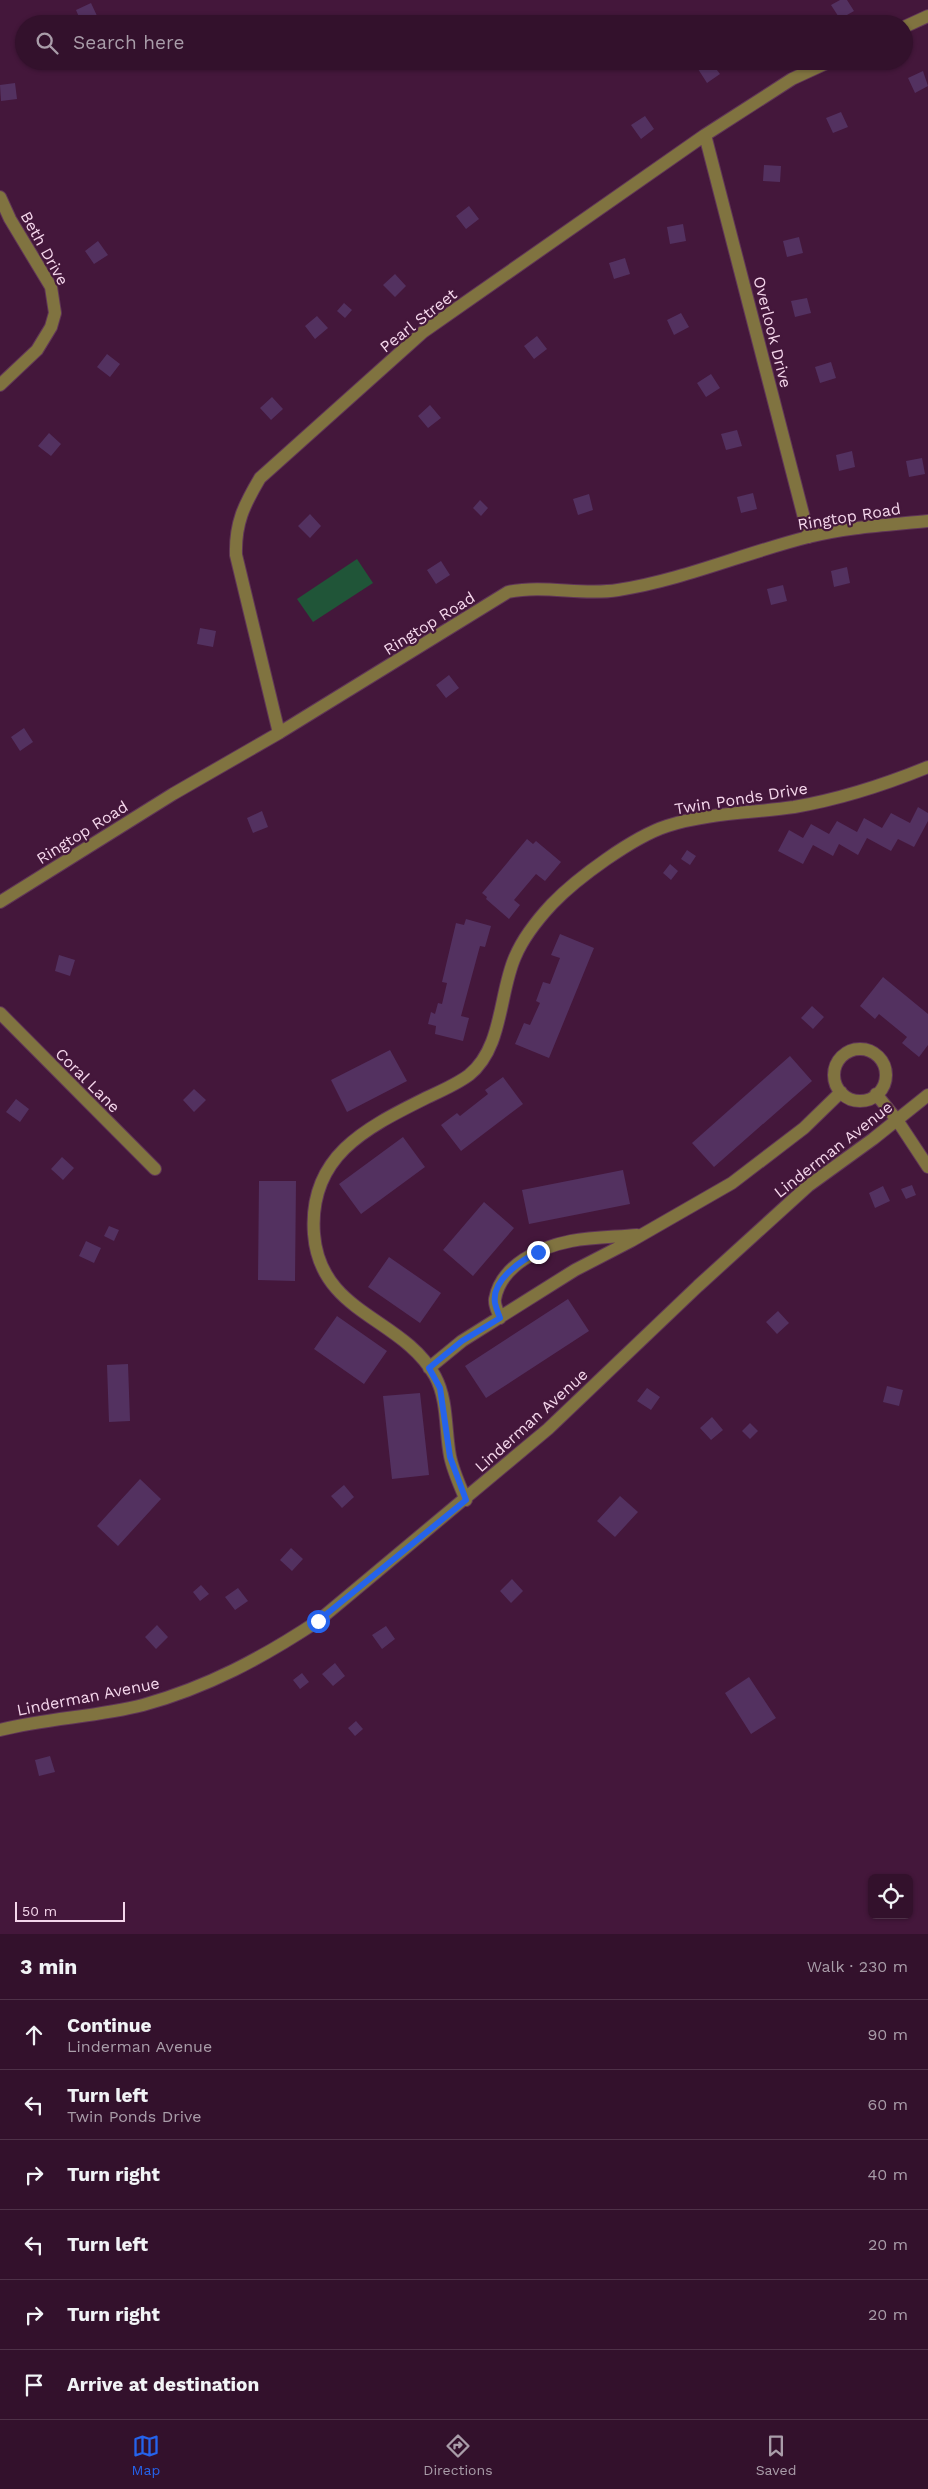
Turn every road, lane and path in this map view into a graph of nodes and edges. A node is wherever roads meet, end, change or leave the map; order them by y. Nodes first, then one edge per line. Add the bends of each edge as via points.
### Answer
1 (928, 16) edge
2 (913, 23) edge
3 (812, 70) edge
4 (705, 135) junction
5 (0, 197) edge
6 (0, 385) edge
7 (928, 521) edge
8 (809, 537) junction
9 (279, 733) junction
10 (928, 767) edge
11 (0, 902) edge
12 (0, 1013) edge
13 (841, 1092) junction
14 (876, 1094) junction
15 (928, 1095) edge
16 (897, 1120) junction
17 (928, 1167) edge
18 (155, 1169) dead end
19 (643, 1234) junction
20 (500, 1318) junction
21 (429, 1368) junction
22 (466, 1500) junction
23 (0, 1730) edge

1 - 2 street
3 - 4 street, Pearl Street
4 - 8 street, Overlook Drive
4 - 9 street, Pearl Street via 423,332 260,478 243,506 236,536 236,555
5 - 6 street, Beth Drive via 51,287 55,313 38,350
7 - 8 street, Ringtop Road
8 - 9 street, Ringtop Road via 685,574 617,590 508,592
9 - 11 street, Ringtop Road via 173,794
10 - 21 street, Twin Ponds Drive via 853,795 671,825 616,853 559,898 525,938 508,977 494,1034 476,1068 448,1087 375,1124 338,1154 326,1170 315,1207 314,1234 319,1260 334,1288 346,1300 393,1333
12 - 18 street, Coral Lane
13 - 14 street via 852,1100 862,1101
13 - 14 street via 834,1077 835,1067 840,1058 857,1049 867,1050 883,1063 884,1083
13 - 19 street via 804,1128 732,1183
14 - 16 street
15 - 16 street, Linderman Avenue
16 - 17 street
16 - 22 street, Linderman Avenue via 777,1213 548,1429
19 - 20 street via 575,1270
19 - 20 street via 570,1241 518,1262 502,1281 494,1301
20 - 21 street via 462,1341
21 - 22 street, Twin Ponds Drive via 440,1388 450,1457
22 - 23 street, Linderman Avenue via 318,1621 224,1676 141,1705

